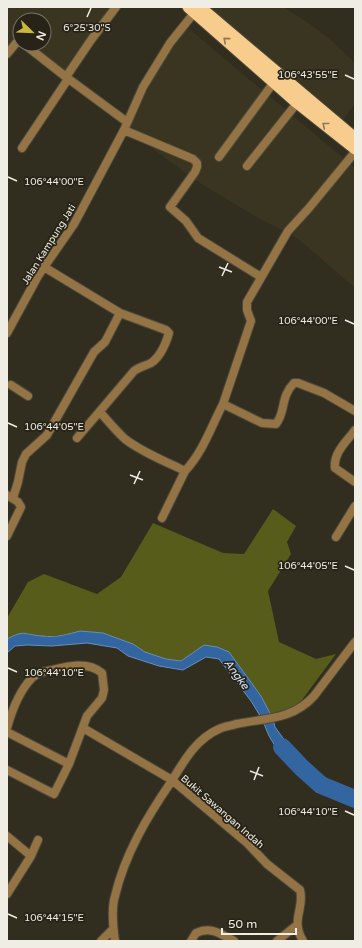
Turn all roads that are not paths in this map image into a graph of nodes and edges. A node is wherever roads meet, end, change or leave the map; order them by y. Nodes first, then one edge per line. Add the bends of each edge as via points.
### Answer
1 (116, 7) edge
2 (194, 9) edge
3 (34, 52) edge
4 (67, 78) junction
5 (274, 82) junction
6 (297, 103) junction
7 (126, 126) junction
8 (355, 138) edge
9 (22, 148) dead end
10 (355, 151) edge
11 (219, 157) dead end
12 (248, 166) dead end
13 (44, 267) junction
14 (261, 277) junction
15 (120, 314) junction
16 (7, 333) edge
17 (8, 386) edge
18 (28, 396) dead end
19 (223, 404) junction
20 (355, 411) edge
21 (100, 412) junction
22 (355, 430) edge
23 (77, 438) dead end
24 (185, 471) junction
25 (355, 482) edge
26 (10, 496) edge
27 (355, 506) edge
28 (352, 516) edge
29 (162, 518) dead end
30 (7, 536) edge
31 (336, 537) dead end
32 (355, 642) edge
33 (7, 728) edge
34 (82, 728) junction
35 (7, 732) edge
36 (69, 764) junction
37 (7, 770) edge
38 (172, 780) junction
39 (7, 836) edge
40 (38, 840) dead end
41 (31, 856) junction
42 (7, 894) edge
43 (297, 925) junction
44 (113, 929) junction
45 (101, 941) edge
46 (115, 941) edge
47 (192, 941) edge
48 (234, 941) edge
49 (277, 941) edge
50 (303, 941) edge

1 - 4 street via 90,40
5 -> 2 highway
2 - 7 street, Jalan Kampung Jati via 160,58
2 - 8 highway
3 - 4 street
4 - 7 street
4 - 9 street
5 - 6 highway
5 - 11 street
10 -> 6 highway
6 - 12 street
7 - 13 street, Jalan Kampung Jati via 74,224
7 - 14 street via 197,163 195,172 170,207 186,221 198,238
10 - 14 street via 288,231
13 - 15 street
13 - 16 street, Jalan Kampung Jati
14 - 19 street via 247,302 251,322
15 - 21 street via 169,333 156,359 134,371
15 - 26 street via 105,342 94,352 47,435 26,454 18,482
17 - 18 street
19 - 20 street via 262,423 276,424 280,420 289,388 298,383 324,393
19 - 24 street via 201,449
21 - 23 street
21 - 24 street via 118,433 136,446
22 - 25 street via 337,454 334,464 335,468
24 - 29 street
26 - 30 street via 21,507
27 - 28 street
28 - 31 street
32 - 38 street via 307,704 286,715 220,728 205,736 186,757
33 - 34 street via 12,710 33,676 42,672 82,666 98,670 102,673 104,681 102,698 87,716
34 - 36 street
34 - 38 street, Bukit Sawangan Indah
35 - 36 street
36 - 37 street via 53,795
38 - 43 street, Bukit Sawangan Indah via 300,890
38 - 44 street via 134,842 114,898
39 - 41 street
40 - 41 street
41 - 42 street
43 - 49 street
43 - 50 street, Bukit Sawangan Indah
44 - 45 street
44 - 46 street
47 - 48 street via 196,933 202,930 214,931

